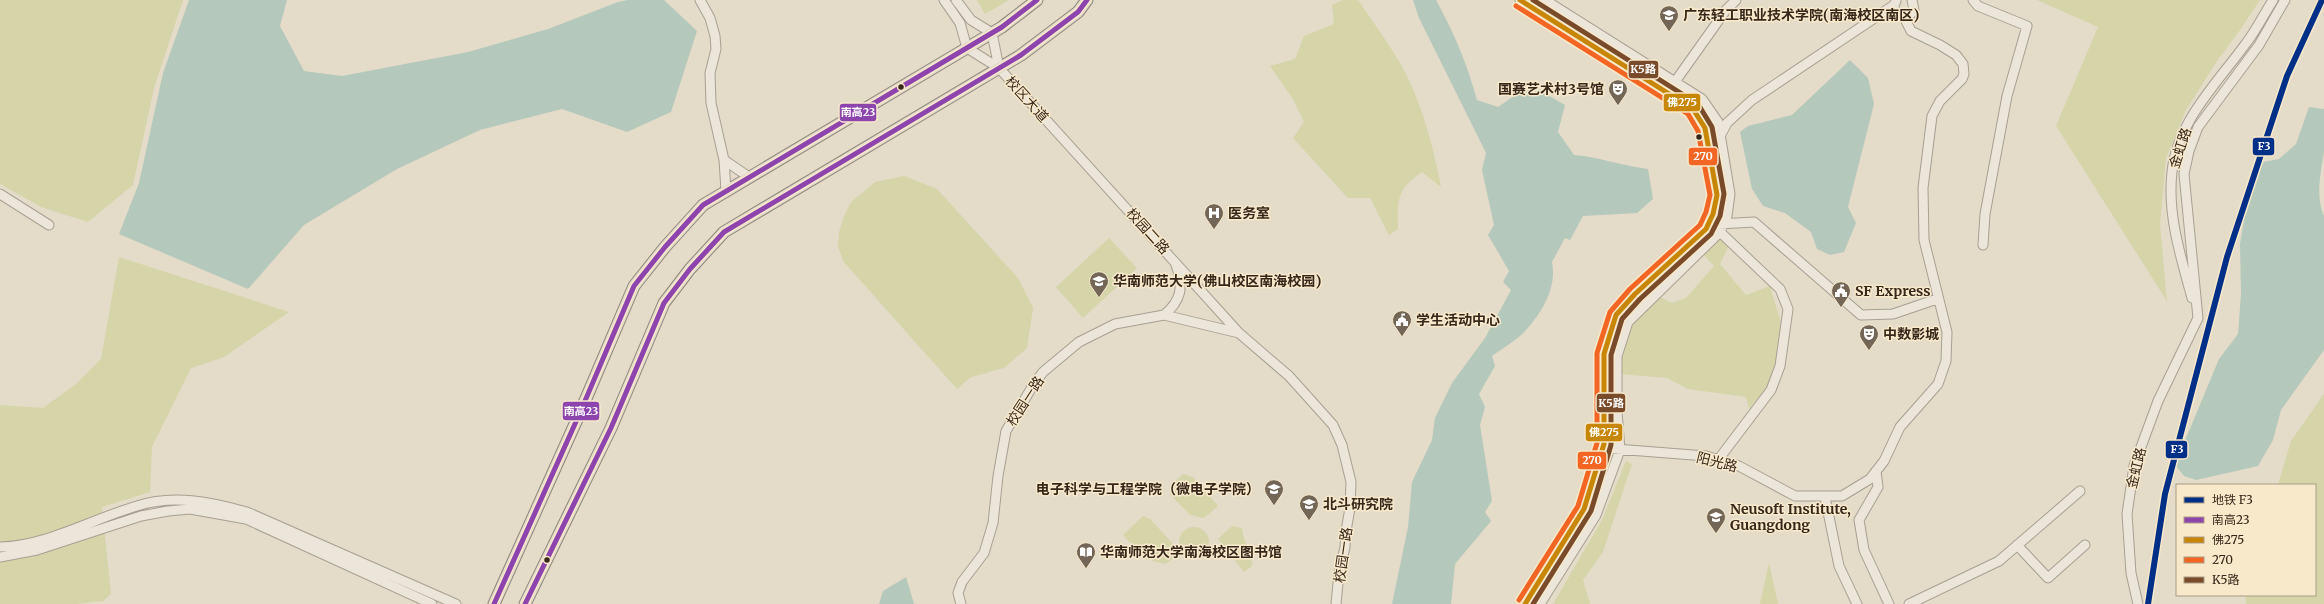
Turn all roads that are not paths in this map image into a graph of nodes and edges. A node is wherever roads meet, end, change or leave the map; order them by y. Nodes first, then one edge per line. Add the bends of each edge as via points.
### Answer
1 (700, 0) edge
2 (944, 0) edge
3 (956, 0) edge
4 (1037, 0) edge
5 (1087, 0) edge
6 (1520, 0) edge
7 (1545, 0) edge
8 (1736, 0) edge
9 (1912, 0) edge
10 (1973, 0) edge
11 (2273, 0) edge
12 (2285, 0) edge
13 (1895, 3) edge
14 (1904, 17) junction
15 (992, 33) junction
16 (967, 48) junction
17 (999, 68) junction
18 (1675, 80) junction
19 (1668, 92) junction
20 (1055, 130) joint
21 (1720, 136) junction
22 (724, 160) junction
23 (749, 178) junction
24 (726, 191) junction
25 (0, 194) edge
26 (1710, 222) junction
27 (49, 225) dead end
28 (1722, 228) junction
29 (1983, 245) dead end
30 (1175, 261) junction
31 (1937, 299) junction
32 (1164, 315) junction
33 (2198, 318) junction
34 (1239, 333) junction
35 (1603, 448) junction
36 (1620, 450) junction
37 (1718, 460) junction
38 (1876, 471) junction
39 (2080, 491) dead end
40 (1825, 497) junction
41 (2017, 545) junction
42 (2085, 545) dead end
43 (0, 547) edge
44 (0, 557) edge
45 (432, 604) edge
46 (456, 604) edge
47 (494, 604) edge
48 (525, 604) edge
49 (961, 604) edge
50 (1336, 604) edge
51 (1525, 604) edge
52 (1540, 604) edge
53 (1857, 604) edge
54 (1889, 604) edge
55 (1908, 604) edge
56 (2138, 604) edge

1 - 22 street via 710,18 715,36 716,48 710,73 711,102
2 - 16 street via 960,23
3 - 15 street via 971,20
4 - 15 main road
5 - 17 main road via 1078,12 1021,55
6 - 19 street
7 - 18 street
8 - 18 street
9 - 14 street via 1912,13
10 - 29 street via 1978,6 2027,26 2007,96 1985,214
11 - 33 street, 金虹路 via 2249,40 2189,120 2178,146 2172,172 2172,209 2183,267
12 - 33 street, 金虹路 via 2259,45 2198,127 2190,151 2184,174
13 - 14 street via 1898,14
13 - 21 street via 1752,100 1727,123
14 - 31 street, 阳光路 via 1911,31 1940,45 1963,64 1962,79 1940,101 1932,116 1923,188 1924,240
15 - 16 main road
15 - 17 street
16 - 17 street
16 - 23 main road
17 - 20 street, 校区大道
17 - 48 main road via 724,232 690,269 664,303 611,428
18 - 19 street
18 - 21 street via 1702,99 1718,122
19 - 26 street via 1692,109 1705,128 1716,195
20 - 30 street, 校园二路
21 - 28 street via 1730,194 1727,216
22 - 23 street
22 - 24 street
23 - 24 main road
24 - 47 main road via 703,205 664,247 634,286
25 - 27 street
26 - 28 street
26 - 35 street via 1706,229 1635,294 1616,316 1604,354
28 - 31 street via 1754,222 1861,315 1893,314
28 - 36 street via 1628,322 1617,356
28 - 37 street via 1780,289 1788,309 1780,366 1771,390
30 - 32 street via 1180,274 1179,295 1175,306
30 - 34 street, 校园二路
31 - 38 street, 阳光路 via 1947,332 1946,361 1938,384 1900,427 1884,461
32 - 34 street
32 - 49 street, 校园一路 via 1115,324 1091,335 1062,355 1043,372 1032,387 1006,431 993,523 984,553 962,582 958,593
33 - 56 street, 金虹路 via 2158,401 2134,466 2127,514 2132,572
34 - 50 street, 校园一路 via 1289,376 1333,425 1342,445 1351,489
35 - 36 street, 阳光路
35 - 51 street via 1584,509
36 - 37 street, 阳光路 via 1706,456
36 - 52 street via 1596,515
37 - 40 street, 阳光路 via 1739,466 1795,496
38 - 40 street, 阳光路 via 1870,479 1842,496
38 - 54 street via 1878,487 1859,520 1864,550
39 - 41 street
40 - 53 street via 1839,566
41 - 42 street via 2048,578
41 - 55 street via 1999,561
43 - 46 street via 31,542 138,505 182,499 247,512
44 - 45 street via 37,550 141,516 168,510 190,509 246,519

